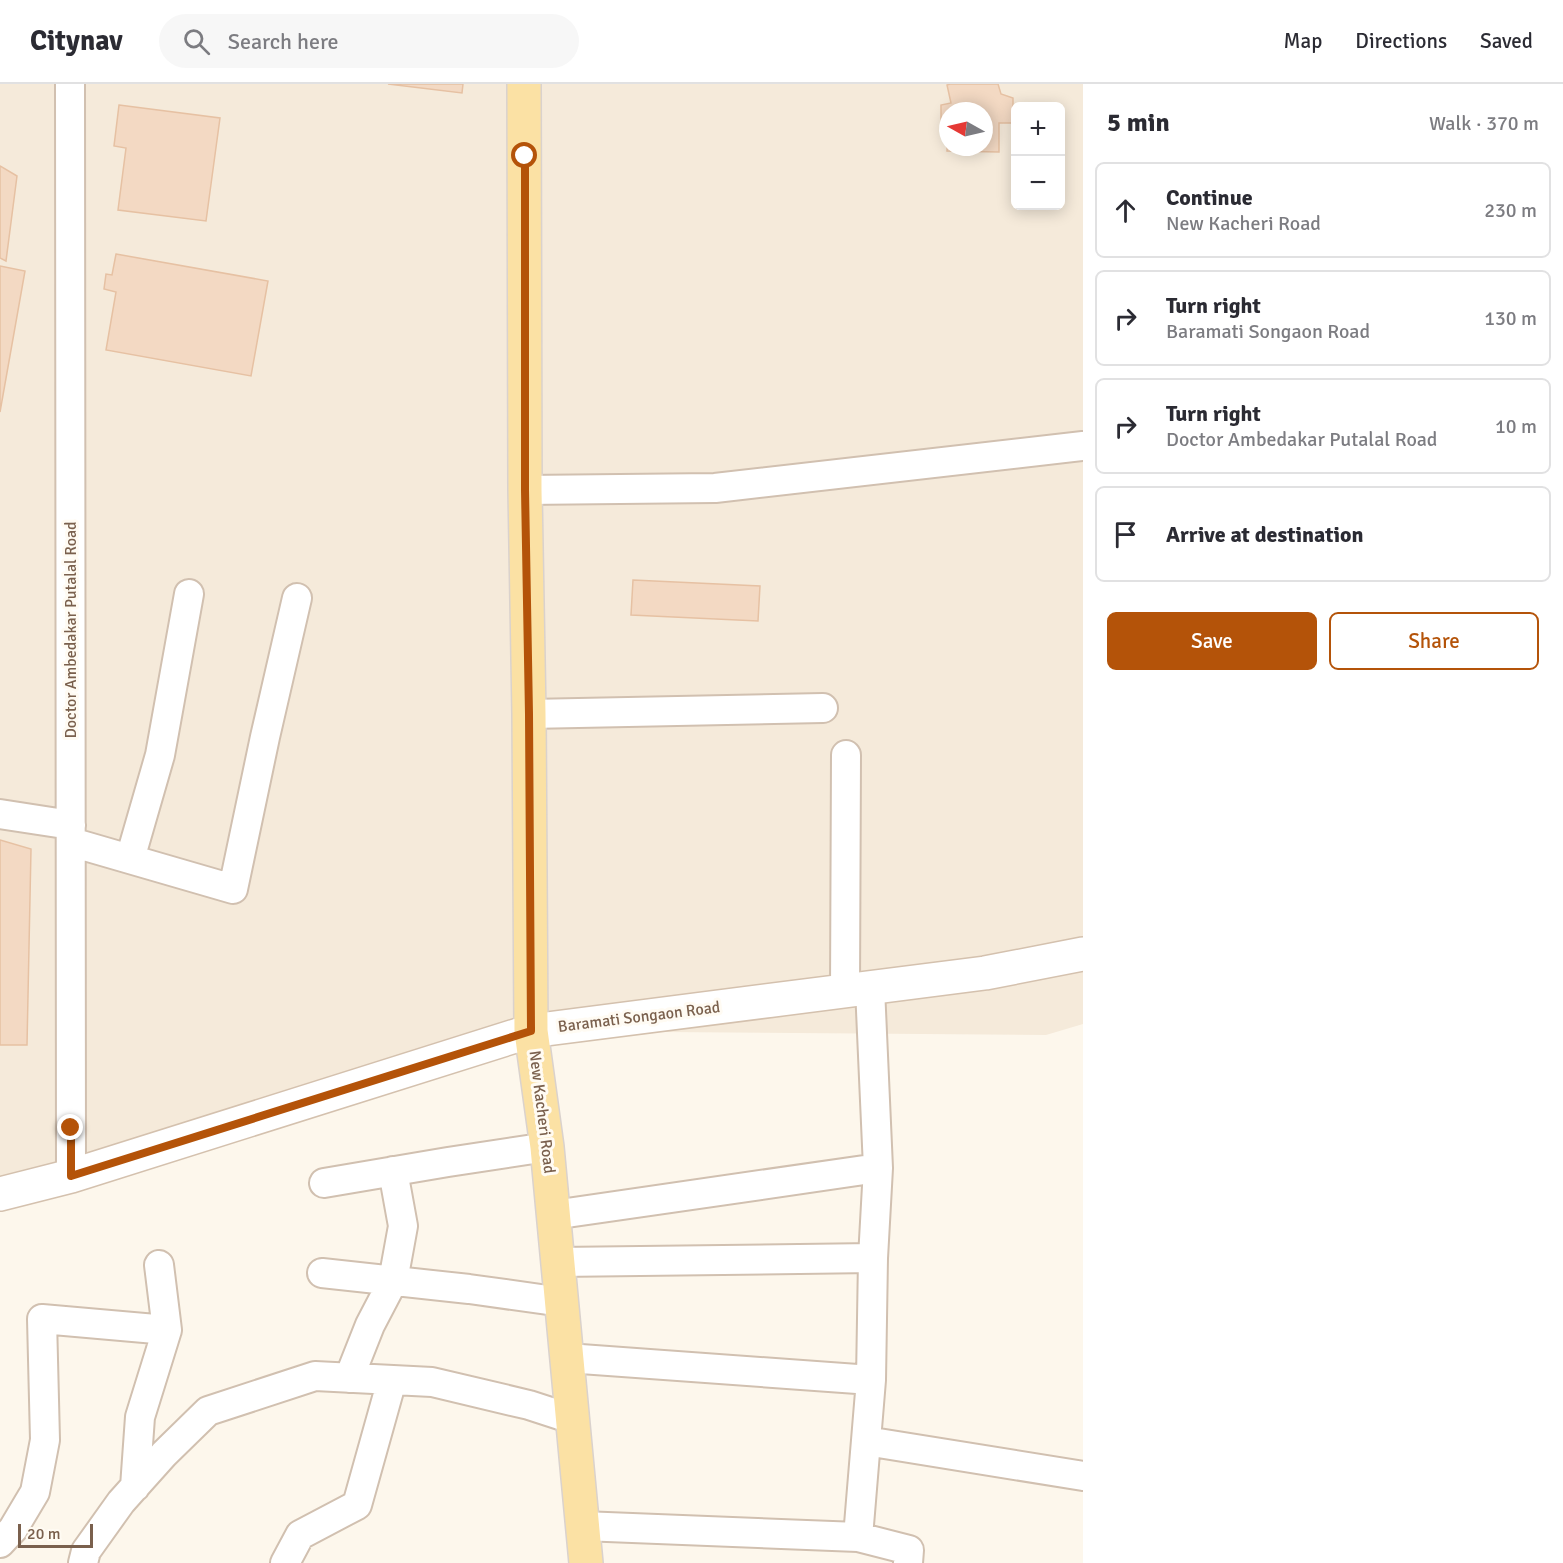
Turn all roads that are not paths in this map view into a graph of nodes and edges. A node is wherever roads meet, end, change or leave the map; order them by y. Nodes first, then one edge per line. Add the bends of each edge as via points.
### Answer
1 (70, 84) edge
2 (525, 84) edge
3 (1083, 446) edge
4 (525, 490) junction
5 (189, 594) dead end
6 (297, 598) dead end
7 (823, 708) dead end
8 (529, 714) junction
9 (846, 755) dead end
10 (0, 814) edge
11 (71, 833) junction
12 (130, 859) junction
13 (1083, 954) edge
14 (857, 989) junction
15 (531, 1031) junction
16 (547, 1147) junction
17 (878, 1168) junction
18 (393, 1171) junction
19 (71, 1176) junction
20 (324, 1183) dead end
21 (0, 1194) edge
22 (553, 1215) junction
23 (873, 1258) junction
24 (558, 1262) junction
25 (159, 1265) dead end
26 (322, 1273) dead end
27 (393, 1281) junction
28 (562, 1302) junction
29 (167, 1330) junction
30 (567, 1358) junction
31 (349, 1378) junction
32 (392, 1380) junction
33 (871, 1380) junction
34 (572, 1419) junction
35 (866, 1441) junction
36 (1083, 1476) edge
37 (135, 1487) junction
38 (582, 1526) junction
39 (858, 1537) junction
40 (0, 1543) edge
41 (83, 1563) edge
42 (285, 1563) edge
43 (585, 1563) edge
44 (908, 1563) edge

1 - 11 street, Doctor Ambedakar Putalal Road
2 - 4 main road, New Kacheri Road
3 - 4 street via 714,488
4 - 8 main road, New Kacheri Road
5 - 12 street via 160,755
6 - 12 street via 233,889
7 - 8 street
8 - 15 main road, New Kacheri Road
9 - 14 street
10 - 11 street
11 - 12 street
11 - 19 street, Doctor Ambedakar Putalal Road
13 - 14 main road, Baramati Songaon Road via 985,973
14 - 15 main road, Baramati Songaon Road
14 - 17 street
15 - 16 main road, New Kacheri Road
15 - 19 main road, Baramati Songaon Road
16 - 18 street
16 - 22 main road, New Kacheri Road
17 - 22 street
17 - 23 street
18 - 20 street
18 - 27 street via 403,1226
19 - 21 main road, Baramati Songaon Road
22 - 24 main road, New Kacheri Road
23 - 24 street
23 - 33 street
24 - 28 main road, New Kacheri Road
25 - 29 street
26 - 27 street
27 - 28 street
27 - 31 street via 370,1324
28 - 30 main road, New Kacheri Road
29 - 37 street via 140,1416
29 - 40 street via 42,1319 45,1440 35,1492
30 - 33 street
30 - 34 main road, New Kacheri Road
31 - 32 street
31 - 37 street via 315,1376 208,1411
32 - 34 street via 432,1382
32 - 42 street via 357,1505 300,1535
33 - 35 street
34 - 38 main road, New Kacheri Road
35 - 36 street
35 - 39 street
37 - 41 street via 86,1551
38 - 39 street
38 - 43 main road, New Kacheri Road
39 - 44 street via 909,1550

